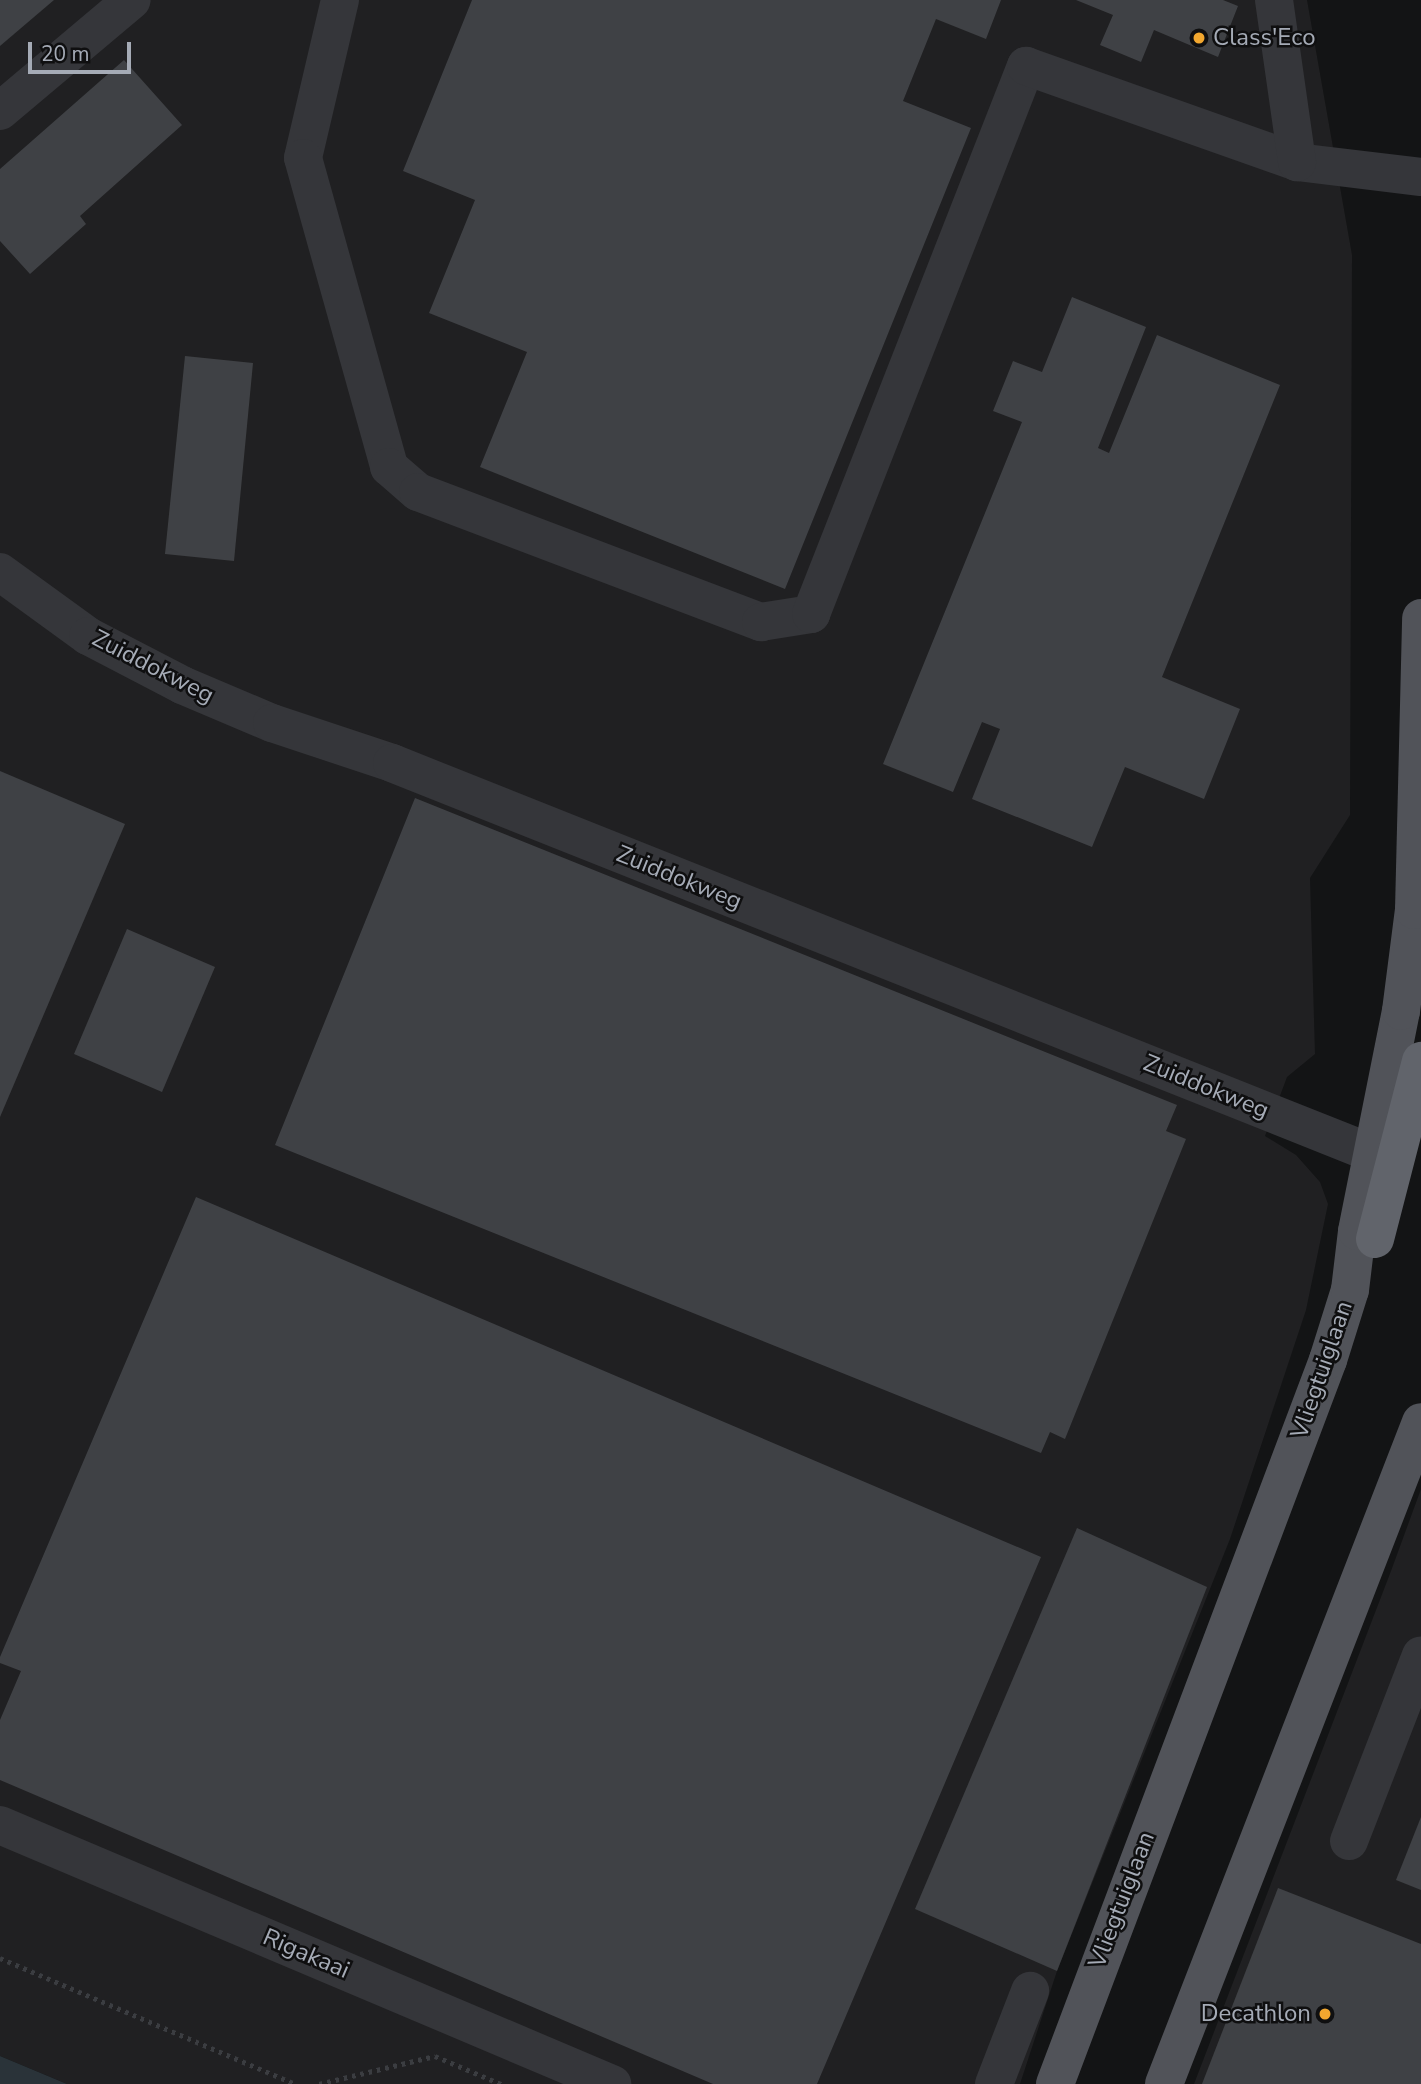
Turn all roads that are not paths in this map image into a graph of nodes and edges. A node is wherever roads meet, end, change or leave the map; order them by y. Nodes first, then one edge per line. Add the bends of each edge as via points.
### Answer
1 (132, 0) edge
2 (340, 0) edge
3 (1274, 0) edge
4 (0, 111) edge
5 (1297, 162) junction
6 (1421, 177) edge
7 (0, 572) edge
8 (1421, 618) edge
9 (1421, 1061) edge
10 (1374, 1154) junction
11 (1375, 1239) joint
12 (1350, 1290) junction
13 (1421, 1422) edge
14 (1421, 1655) edge
15 (0, 1825) edge
16 (1349, 1840) dead end
17 (1100, 1959) junction
18 (1030, 1991) dead end
19 (612, 2084) edge
20 (993, 2084) edge
21 (1055, 2084) edge
22 (1082, 2084) edge
23 (1164, 2084) edge

1 - 4 street
2 - 5 street via 303,158 388,467 418,492 761,622 811,614 1026,66
3 - 5 street
5 - 6 street
7 - 10 street, Zuiddokweg via 89,636 193,690 417,774
8 - 10 main road, Vliegtuiglaan via 1414,909 1401,1011
9 - 11 highway
10 - 12 main road, Vliegtuiglaan
11 - 12 main road
12 - 17 main road, Vliegtuiglaan via 1278,1495
13 - 23 main road
14 - 16 street
15 - 19 street, Rigakaai
17 - 21 main road, Vliegtuiglaan
17 - 22 main road via 1107,2014
18 - 20 street

